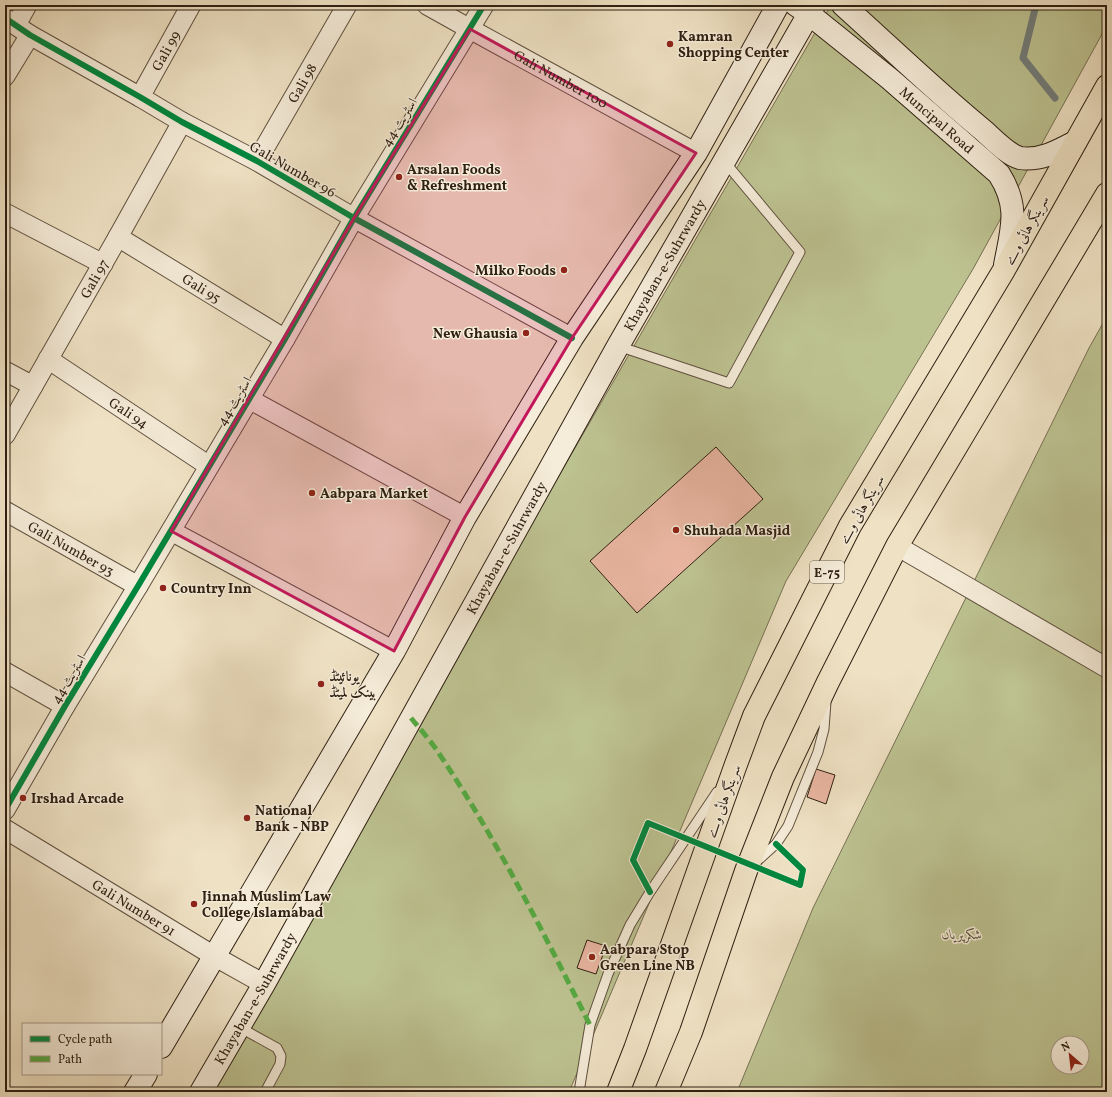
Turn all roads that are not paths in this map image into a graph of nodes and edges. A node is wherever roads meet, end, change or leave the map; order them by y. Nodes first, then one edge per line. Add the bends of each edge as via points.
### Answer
1 (28, 5) edge
2 (191, 5) edge
3 (347, 5) edge
4 (427, 5) edge
5 (484, 5) edge
6 (778, 5) edge
7 (843, 5) edge
8 (806, 8) edge
9 (17, 26) edge
10 (470, 29) junction
11 (5, 76) edge
12 (1107, 86) edge
13 (140, 97) junction
14 (182, 122) junction
15 (1075, 142) junction
16 (696, 153) junction
17 (258, 161) junction
18 (724, 161) junction
19 (1107, 194) edge
20 (5, 213) edge
21 (354, 218) junction
22 (118, 237) junction
23 (103, 264) junction
24 (1004, 270) junction
25 (572, 338) junction
26 (285, 339) junction
27 (618, 346) junction
28 (48, 359) junction
29 (5, 371) edge
30 (33, 386) junction
31 (249, 399) junction
32 (5, 435) edge
33 (209, 466) junction
34 (5, 511) edge
35 (465, 517) junction
36 (171, 531) junction
37 (897, 546) junction
38 (138, 586) junction
39 (394, 651) junction
40 (1107, 668) edge
41 (5, 672) edge
42 (65, 706) junction
43 (735, 767) junction
44 (5, 810) edge
45 (5, 830) edge
46 (214, 956) junction
47 (264, 984) junction
48 (239, 1027) junction
49 (162, 1045) edge
50 (145, 1075) edge
51 (135, 1092) edge
52 (201, 1092) edge
53 (265, 1092) edge
54 (579, 1092) edge
55 (618, 1092) edge
56 (666, 1092) edge

1 - 9 street
2 - 13 street, Gali 99
3 - 17 street, Gali 98
4 - 10 street, Gali Number 100
5 - 10 street, اسٹریٹ 44
6 - 16 main road
7 - 15 main road, Muncipal Road via 961,112 1019,158 1040,157
8 - 18 main road, Khayaban-e-Suhrwardy
8 - 24 main road, Muncipal Road via 999,174 1009,193 1013,215
9 - 11 street
9 - 13 street, Gali Number 96
10 - 16 street, Gali Number 100
10 - 21 street, اسٹریٹ 44
12 - 15 highway, سرینگر ہائی وے / E-75
13 - 14 street, Gali Number 96
14 - 17 street, Gali Number 96
14 - 22 street, Gali 97
15 - 24 highway, سرینگر ہائی وے / E-75
16 - 25 main road
17 - 21 street, Gali Number 96
18 - 27 main road, Khayaban-e-Suhrwardy
18 - 27 lane via 800,252 728,383
19 - 37 highway
20 - 23 street
21 - 25 street, Gali Number 96
21 - 26 street, اسٹریٹ 44
22 - 23 street, Gali 97
22 - 26 street, Gali 95
23 - 28 street, Gali 97
24 - 43 highway, سرینگر ہائی وے / E-75 via 850,526 754,716
25 - 35 main road
26 - 31 street, اسٹریٹ 44
27 - 47 main road, Khayaban-e-Suhrwardy
28 - 30 street, Gali 97
28 - 33 street, Gali 94
29 - 30 street
30 - 32 street, Gali 97
31 - 33 street, اسٹریٹ 44
31 - 35 street
33 - 36 street, اسٹریٹ 44
34 - 38 street, Gali Number 93
35 - 39 main road
36 - 38 street, اسٹریٹ 44
36 - 39 street
37 - 40 street
37 - 56 highway via 783,777 746,871 691,1032
38 - 42 street, اسٹریٹ 44
39 - 46 main road
41 - 42 street
42 - 44 street, اسٹریٹ 44
43 - 54 lane via 627,932 608,974 590,1025
43 - 55 highway, سرینگر ہائی وے / E-75
45 - 46 street, Gali Number 91
46 - 47 street, Gali Number 91
46 - 49 main road
47 - 48 main road, Khayaban-e-Suhrwardy
48 - 52 main road, Khayaban-e-Suhrwardy
48 - 53 lane via 277,1048 281,1056 280,1064
50 - 51 main road

